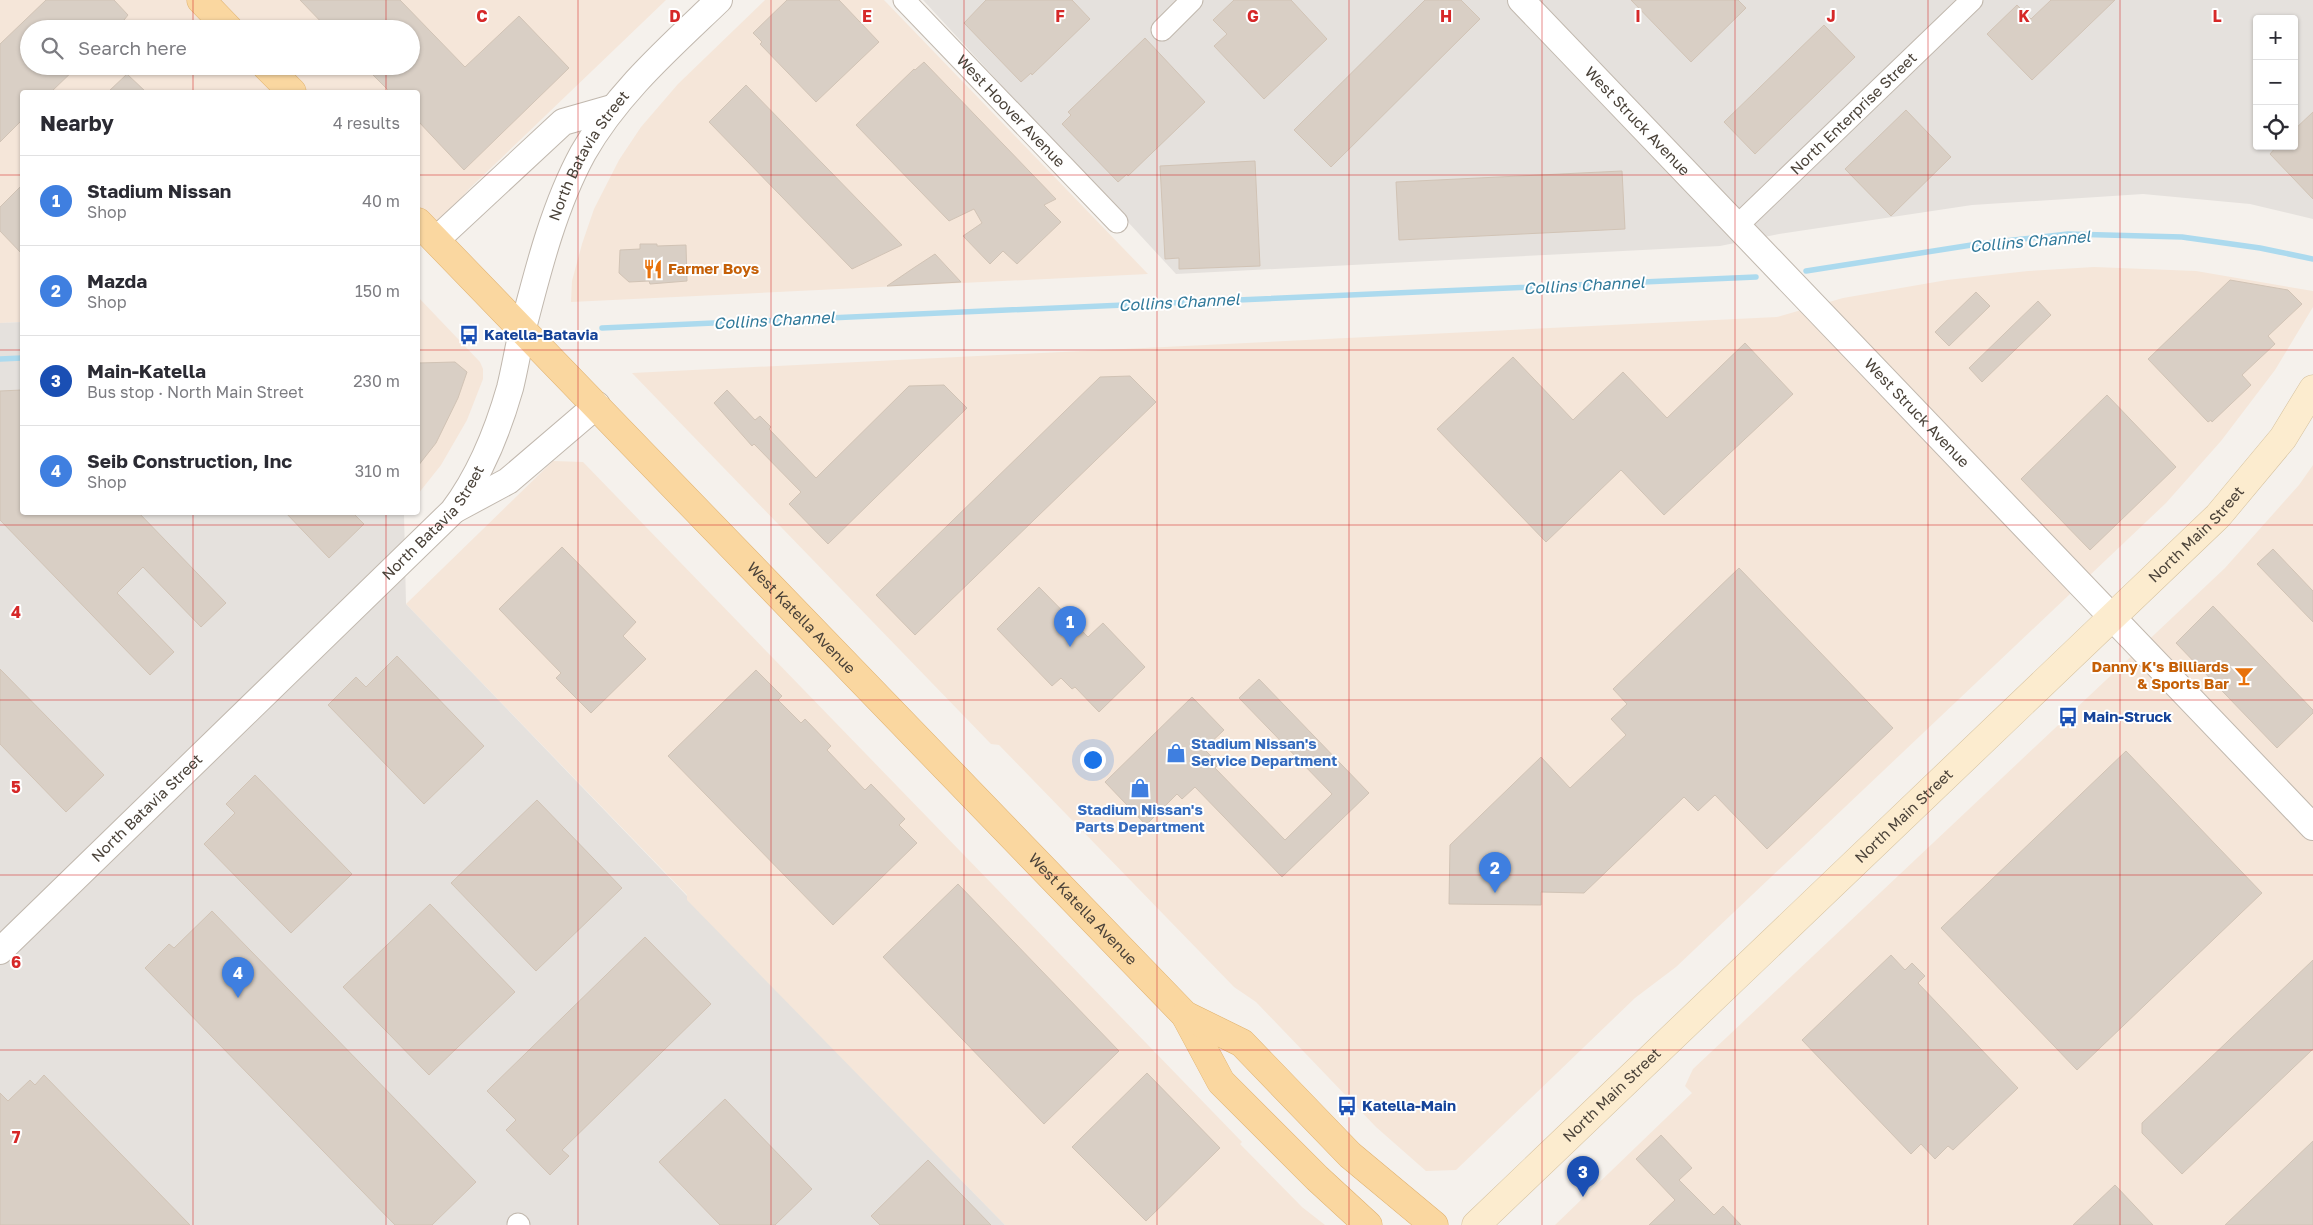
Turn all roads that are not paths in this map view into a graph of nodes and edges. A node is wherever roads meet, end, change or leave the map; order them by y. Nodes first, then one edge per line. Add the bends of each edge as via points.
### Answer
1 (201, 0) edge
2 (719, 0) edge
3 (904, 0) edge
4 (1192, 0) edge
5 (1521, 0) edge
6 (1972, 0) edge
7 (220, 20) edge
8 (1162, 30) dead end
9 (275, 75) edge
10 (290, 90) edge
11 (612, 108) junction
12 (1117, 222) dead end
13 (1737, 226) junction
14 (427, 231) edge
15 (523, 329) junction
16 (2313, 389) edge
17 (597, 405) junction
18 (453, 511) junction
19 (2111, 616) junction
20 (2313, 827) edge
21 (0, 951) edge
22 (1184, 1015) junction
23 (1368, 1225) edge
24 (1434, 1225) edge
25 (1476, 1225) edge

1 - 7 main road
2 - 11 street, North Batavia Street
3 - 12 street, West Hoover Avenue
4 - 8 street
5 - 13 street, West Struck Avenue
6 - 13 street, North Enterprise Street
9 - 10 main road
11 - 14 street via 563,122
11 - 15 street, North Batavia Street via 583,154 563,198 536,277
13 - 19 street, West Struck Avenue
14 - 15 main road, West Katella Avenue
15 - 17 main road, West Katella Avenue
15 - 18 street, North Batavia Street via 498,425 465,495
16 - 19 main road, North Main Street via 2283,438 2218,516
17 - 18 street via 508,482
17 - 22 main road, West Katella Avenue
18 - 21 street, North Batavia Street
19 - 20 street, West Struck Avenue
19 - 25 main road, North Main Street
22 - 23 main road, West Katella Avenue via 1221,1082
22 - 24 main road, West Katella Avenue via 1242,1043 1350,1154

